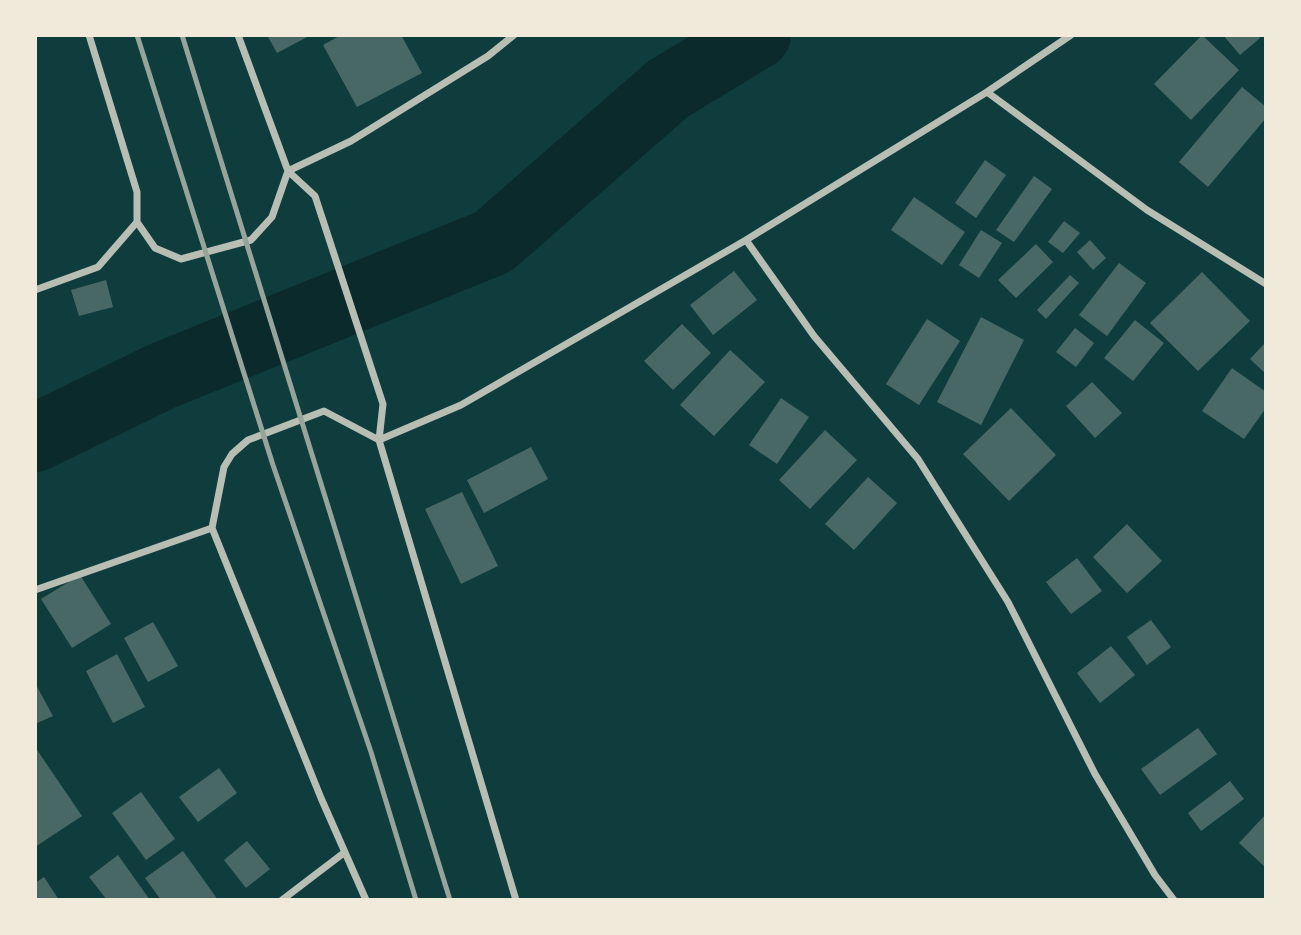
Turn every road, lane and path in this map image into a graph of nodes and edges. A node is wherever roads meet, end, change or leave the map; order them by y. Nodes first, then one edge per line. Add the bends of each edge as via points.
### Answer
1 (89, 35) edge
2 (238, 35) edge
3 (514, 35) edge
4 (1071, 35) edge
5 (986, 92) junction
6 (288, 171) junction
7 (137, 222) junction
8 (746, 240) junction
9 (1266, 284) edge
10 (35, 290) edge
11 (380, 440) junction
12 (212, 528) junction
13 (35, 590) edge
14 (345, 852) junction
15 (282, 900) edge
16 (366, 900) edge
17 (516, 900) edge
18 (1174, 900) edge

1 - 7 street via 136,192
2 - 6 street
3 - 6 street via 351,141
4 - 5 street
5 - 8 street
5 - 9 street via 1147,210
6 - 7 street via 272,217 251,240 181,259 155,248
6 - 11 street via 315,196 383,404
7 - 10 street via 98,267
8 - 11 street via 461,405
8 - 18 street via 814,336 918,460 1008,602 1095,774
11 - 12 street via 324,411 248,440 224,467
11 - 17 street
12 - 13 street
12 - 14 street
14 - 15 street
14 - 16 street

